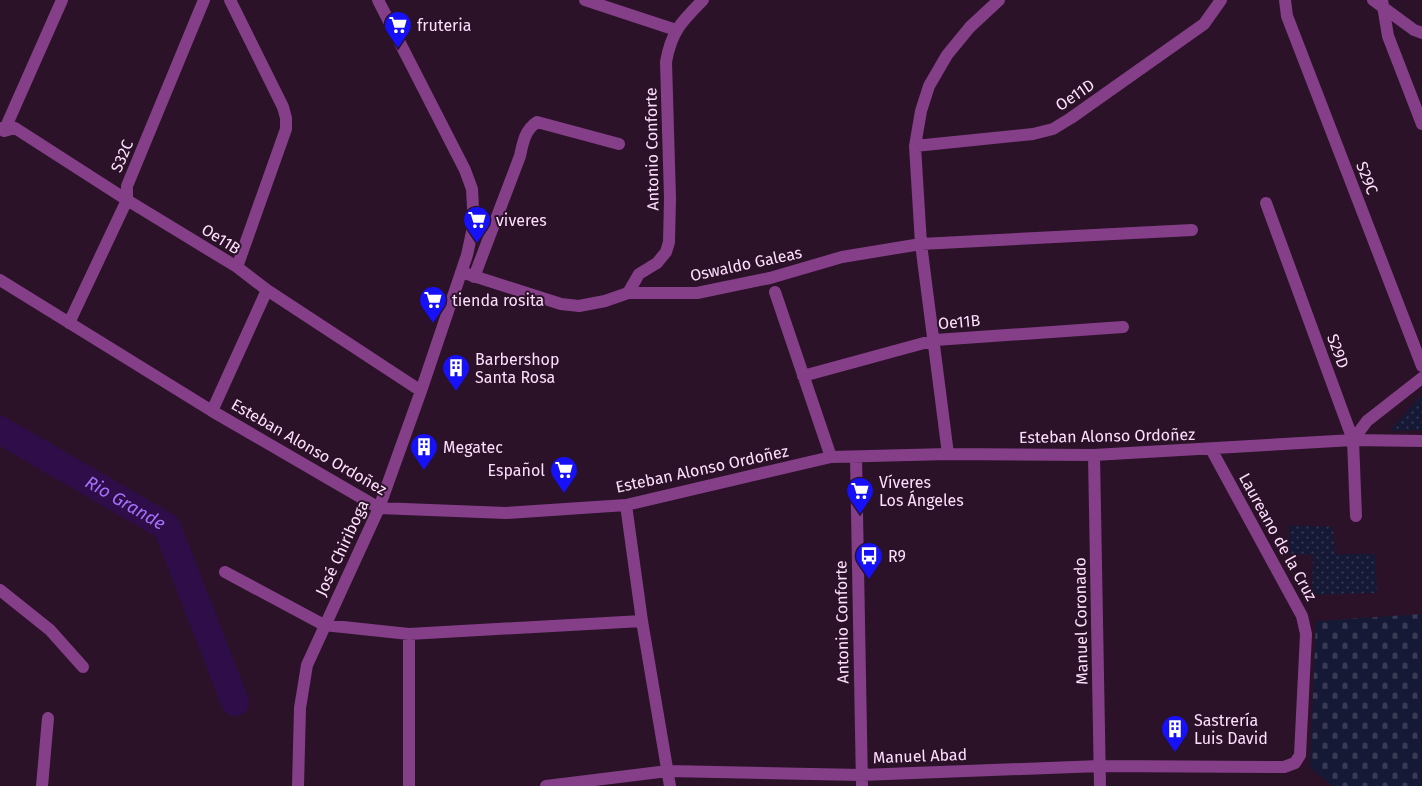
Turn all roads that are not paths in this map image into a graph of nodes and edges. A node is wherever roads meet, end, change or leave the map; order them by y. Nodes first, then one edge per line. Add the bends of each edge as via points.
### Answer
1 (62, 0) edge
2 (204, 0) edge
3 (230, 0) edge
4 (378, 0) edge
5 (585, 0) edge
6 (703, 0) edge
7 (999, 0) edge
8 (1221, 0) edge
9 (1285, 0) edge
10 (1379, 2) edge
11 (676, 30) junction
12 (1422, 33) edge
13 (1422, 124) edge
14 (2, 129) edge
15 (619, 144) dead end
16 (915, 146) junction
17 (127, 200) junction
18 (1266, 203) dead end
19 (1192, 230) dead end
20 (922, 244) junction
21 (236, 267) junction
22 (461, 272) junction
23 (474, 278) junction
24 (0, 280) edge
25 (267, 290) junction
26 (774, 292) dead end
27 (628, 293) junction
28 (69, 323) junction
29 (1123, 327) dead end
30 (935, 340) junction
31 (1422, 366) edge
32 (802, 376) junction
33 (1422, 378) edge
34 (421, 391) junction
35 (212, 410) junction
36 (1353, 440) junction
37 (1422, 441) edge
38 (1211, 449) junction
39 (948, 454) junction
40 (1094, 455) junction
41 (831, 457) junction
42 (856, 457) junction
43 (626, 505) junction
44 (379, 508) junction
45 (1356, 516) dead end
46 (225, 572) dead end
47 (0, 590) edge
48 (642, 621) junction
49 (324, 625) junction
50 (409, 634) junction
51 (83, 667) dead end
52 (48, 718) dead end
53 (1295, 763) joint
54 (1100, 766) junction
55 (668, 771) junction
56 (862, 780) edge
57 (42, 786) edge
58 (298, 786) edge
59 (409, 786) edge
60 (546, 786) edge
61 (670, 786) edge
62 (1100, 786) edge

1 - 14 street
2 - 17 street, S32C via 127,186
3 - 21 street via 286,118 286,129
4 - 22 street, José Chiriboga via 472,189 472,232
5 - 11 street
6 - 11 street, Antonio Conforte
7 - 16 street via 964,34 929,86
8 - 16 street, Oe11D via 1204,24 1053,129 1033,134
9 - 31 street, S29C via 1286,16
10 - 12 street
10 - 13 street via 1388,36
11 - 27 street, Antonio Conforte via 668,46 666,62 670,242 657,263 639,274
14 - 17 street, Oe11B via 15,128
15 - 23 street via 537,122 531,126
16 - 20 street
17 - 21 street, Oe11B
17 - 28 street, S32C
18 - 36 street, S29D
19 - 20 street, Oswaldo Galeas
20 - 27 street, Oswaldo Galeas via 842,257 770,278 697,293
20 - 30 street
21 - 25 street, Oe11B
22 - 23 street, Oswaldo Galeas
22 - 34 street, José Chiriboga
23 - 27 street, Oswaldo Galeas via 561,304 579,306 605,302
24 - 28 street, Esteban Alonso Ordoñez
25 - 34 street, Oe11B
25 - 35 street
26 - 32 street
28 - 35 street, Esteban Alonso Ordoñez
29 - 30 street, Oe11B
30 - 32 street, Oe11B
30 - 39 street
32 - 41 street
33 - 36 street via 1367,421
34 - 44 street, José Chiriboga
35 - 44 street, Esteban Alonso Ordoñez
36 - 37 street, Esteban Alonso Ordoñez
36 - 38 street, Esteban Alonso Ordoñez
36 - 45 street, S29D
38 - 40 street, Esteban Alonso Ordoñez
38 - 53 street, Laureano de la Cruz via 1302,616 1306,634 1300,755
39 - 40 street, Esteban Alonso Ordoñez
39 - 42 street, Esteban Alonso Ordoñez
40 - 54 street, Manuel Coronado
41 - 42 street, Esteban Alonso Ordoñez
41 - 43 street, Esteban Alonso Ordoñez
42 - 56 street, Antonio Conforte
43 - 44 street, Esteban Alonso Ordoñez via 506,512
43 - 48 street
44 - 49 street, José Chiriboga
46 - 49 street
47 - 51 street via 50,630
48 - 50 street
48 - 55 street
49 - 50 street
49 - 58 street, José Chiriboga via 307,664
50 - 59 street
52 - 57 street
53 - 54 street, Manuel Abad via 1284,767
54 - 56 street, Manuel Abad
54 - 62 street, Manuel Coronado
55 - 56 street, Manuel Abad
55 - 60 street, Manuel Abad
55 - 61 street

